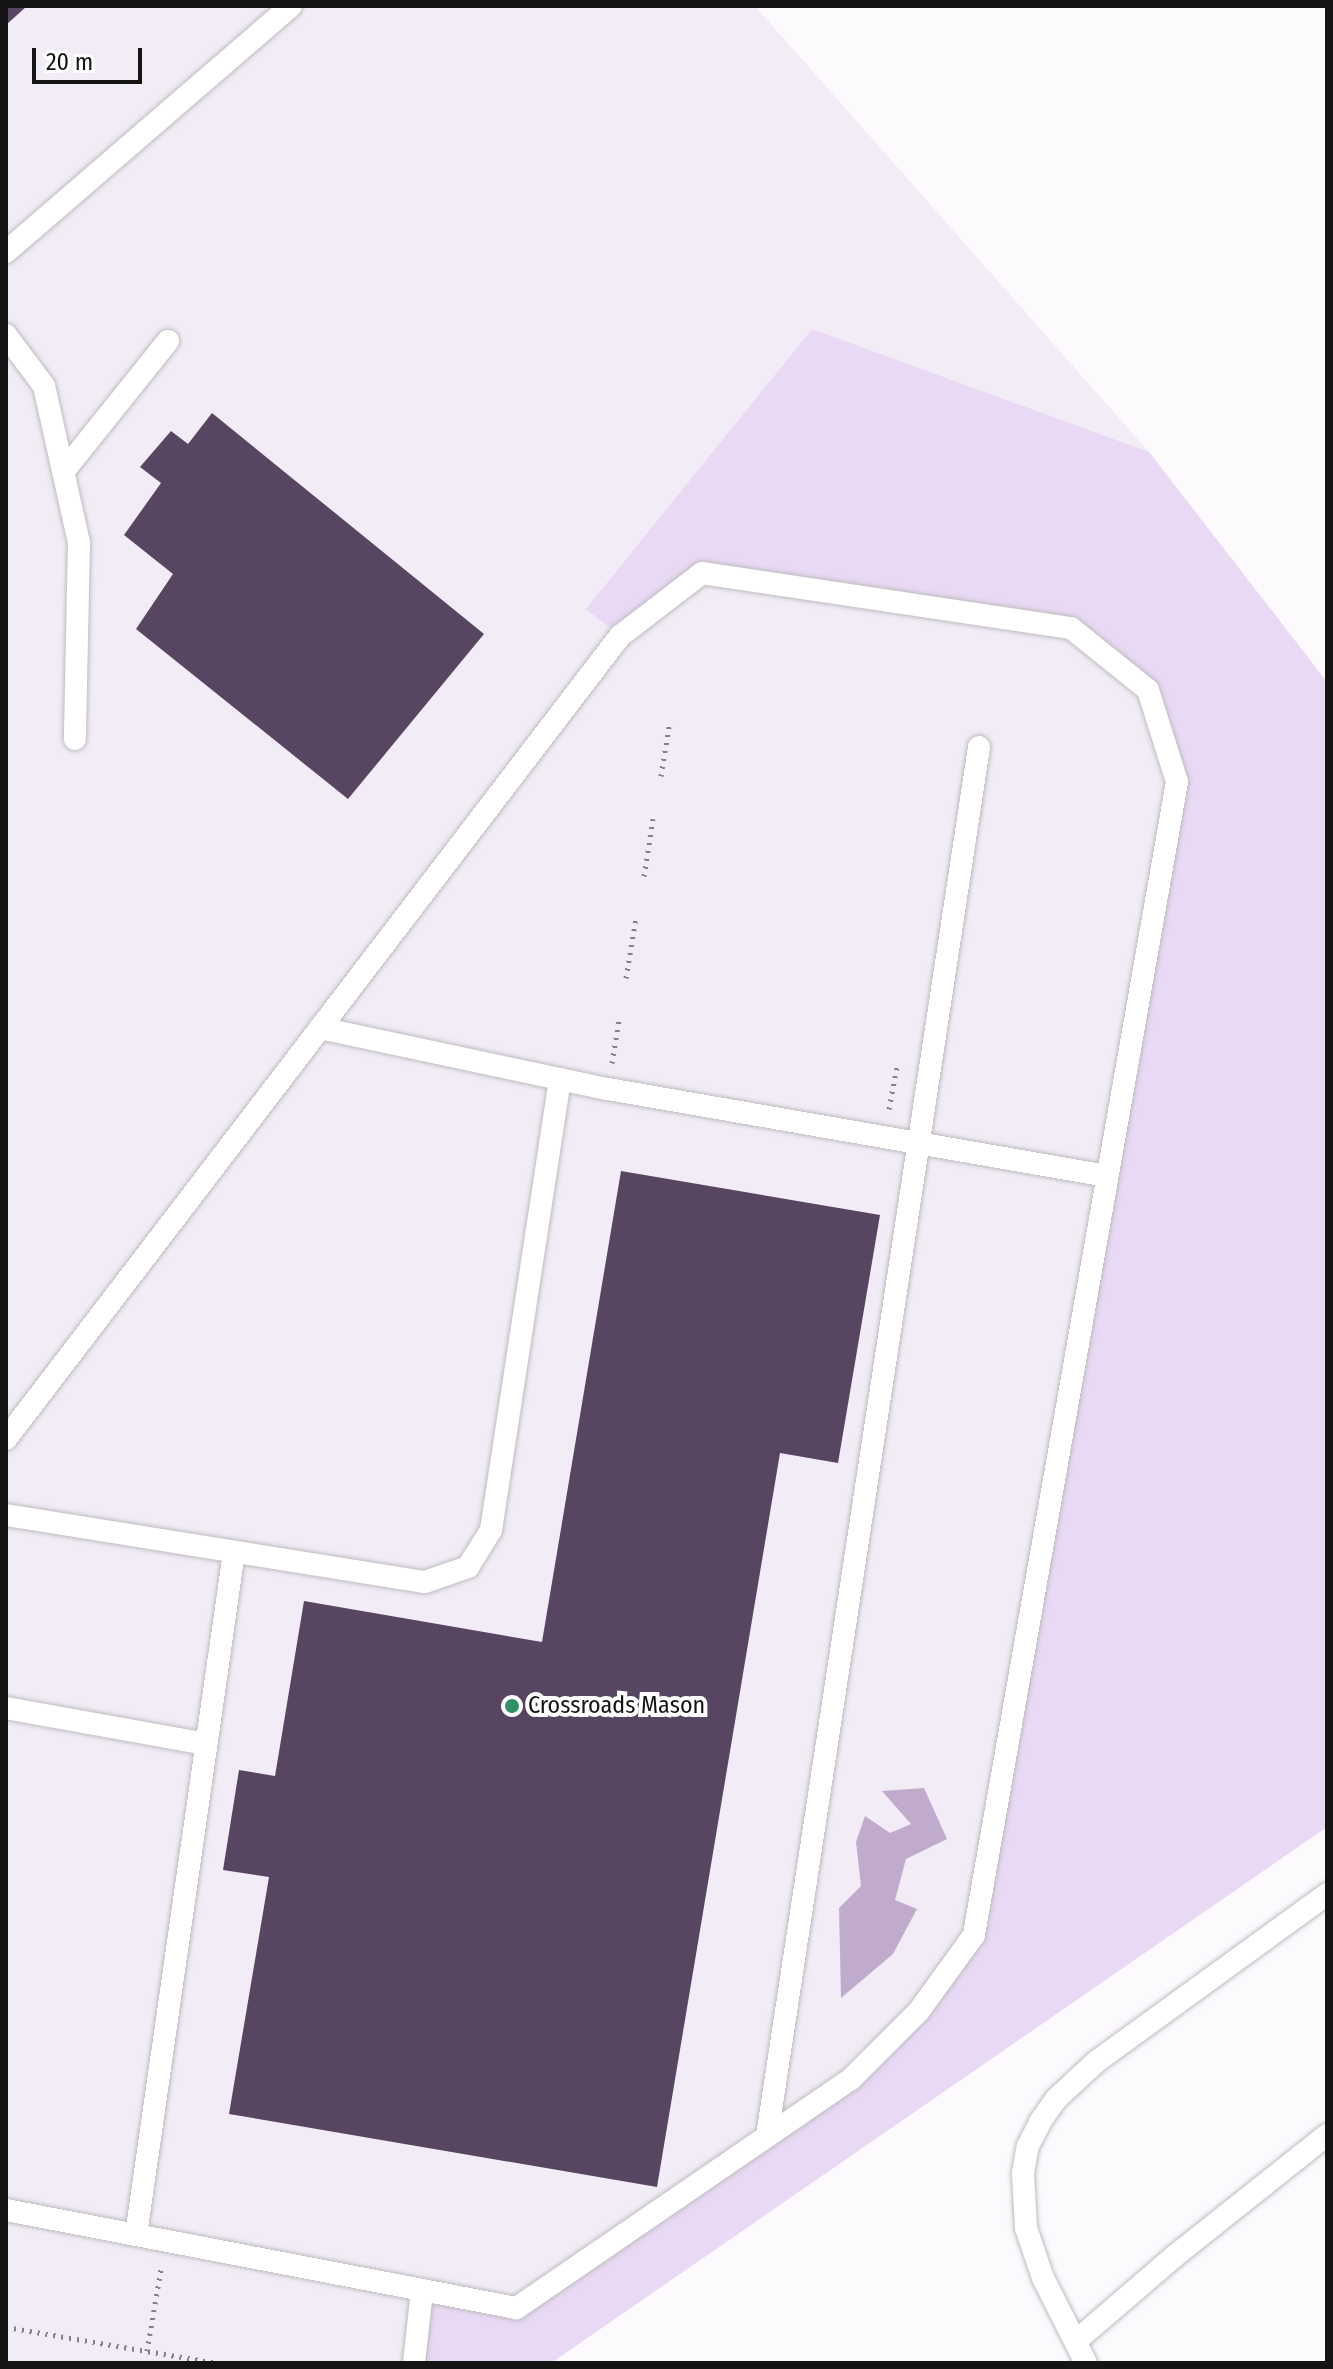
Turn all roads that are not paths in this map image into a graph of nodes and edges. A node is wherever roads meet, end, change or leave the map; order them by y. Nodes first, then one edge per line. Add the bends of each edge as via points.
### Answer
1 (291, 6) edge
2 (6, 252) edge
3 (6, 335) edge
4 (168, 341) dead end
5 (63, 472) junction
6 (75, 739) dead end
7 (979, 747) dead end
8 (320, 1028) junction
9 (560, 1079) junction
10 (921, 1143) junction
11 (1107, 1176) junction
12 (6, 1439) edge
13 (6, 1515) edge
14 (234, 1552) junction
15 (6, 1708) edge
16 (206, 1744) junction
17 (1327, 1894) edge
18 (1327, 2135) edge
19 (767, 2136) junction
20 (6, 2210) edge
21 (136, 2235) junction
22 (422, 2290) junction
23 (1076, 2341) junction
24 (414, 2363) edge
25 (1086, 2363) edge

1 - 2 lane
3 - 5 lane via 44,386
4 - 5 lane
5 - 6 lane via 79,542
7 - 10 lane
8 - 9 lane
8 - 11 lane via 620,636 702,573 1071,628 1148,690 1177,782
8 - 12 lane
9 - 10 lane
9 - 14 lane via 491,1530 468,1567 425,1582
10 - 11 lane
10 - 19 lane
11 - 19 lane via 974,1935 919,2011 851,2079
13 - 14 lane
14 - 16 lane
15 - 16 lane
16 - 21 lane
17 - 23 lane via 1096,2062 1040,2122 1023,2173 1026,2228 1043,2278
18 - 23 lane
19 - 22 lane via 516,2308
20 - 21 lane
21 - 22 lane
22 - 24 lane
23 - 25 lane

